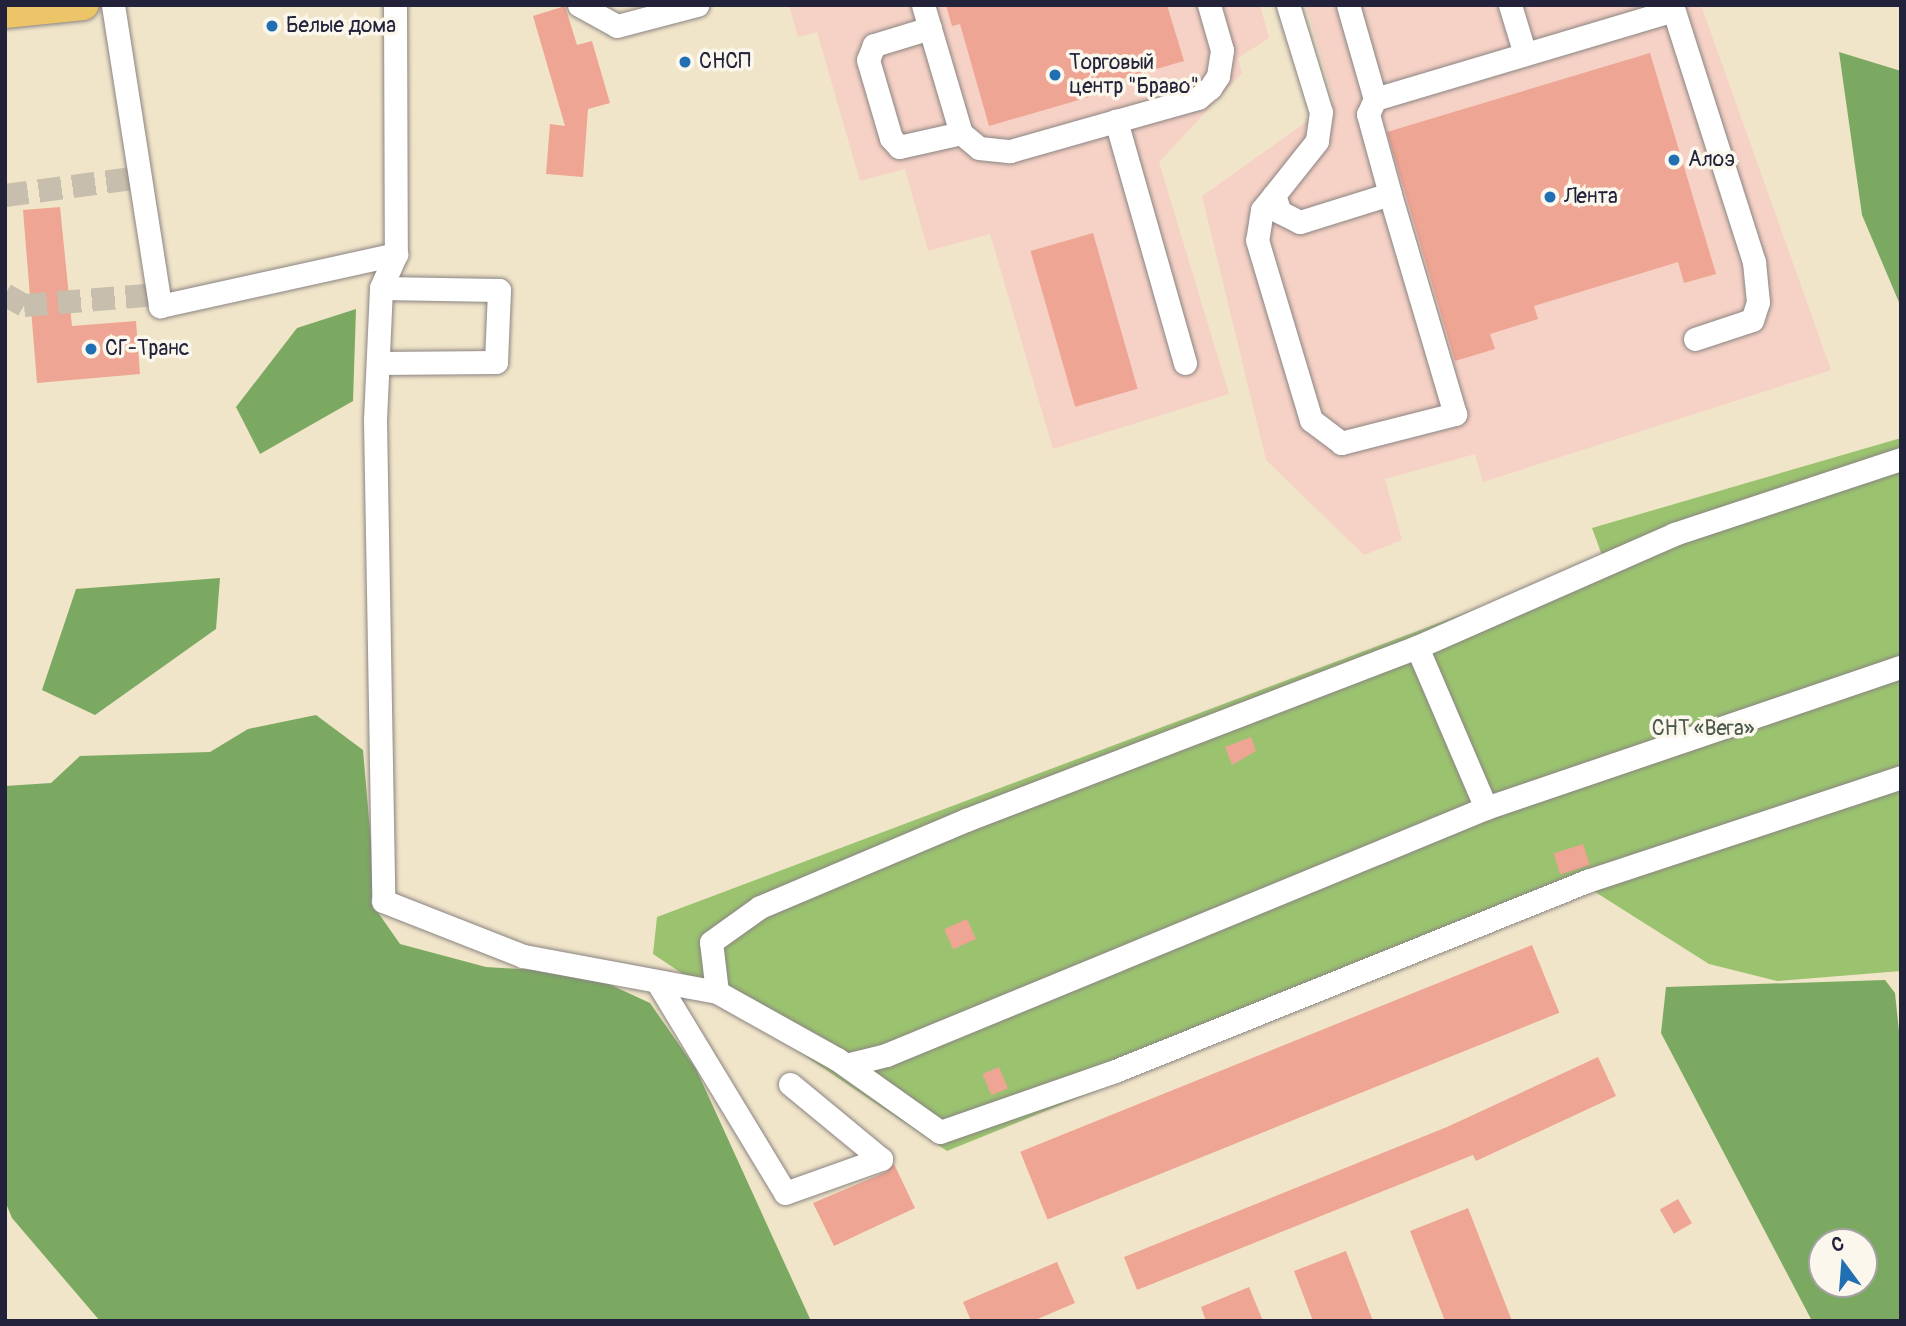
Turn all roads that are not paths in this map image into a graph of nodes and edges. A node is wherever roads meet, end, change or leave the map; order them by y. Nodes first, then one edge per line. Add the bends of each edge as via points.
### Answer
1 (84, 5) edge
2 (113, 5) edge
3 (395, 5) edge
4 (579, 5) edge
5 (697, 5) edge
6 (923, 5) edge
7 (1209, 5) edge
8 (1288, 5) edge
9 (1348, 5) edge
10 (1510, 5) edge
11 (1672, 8) edge
12 (5, 13) edge
13 (930, 28) junction
14 (1525, 54) junction
15 (1375, 99) junction
16 (1116, 121) junction
17 (961, 133) junction
18 (1390, 194) junction
19 (1274, 195) junction
20 (396, 254) junction
21 (381, 288) junction
22 (1695, 339) dead end
23 (380, 363) junction
24 (1185, 363) dead end
25 (1901, 459) edge
26 (1417, 647) junction
27 (1901, 667) edge
28 (1901, 777) edge
29 (1486, 808) junction
30 (658, 983) junction
31 (717, 992) junction
32 (846, 1065) junction
33 (790, 1084) dead end

1 - 12 main road
2 - 20 street via 160,306
3 - 20 street
4 - 5 street via 617,26
6 - 13 street
7 - 16 street via 1222,50 1218,76 1210,88 1198,98
8 - 19 street via 1321,113 1317,141
9 - 15 street
10 - 14 street
11 - 14 street
11 - 22 street via 1754,262 1758,302 1752,320
13 - 17 street
13 - 17 street via 870,48 868,60 887,125 894,144 905,148
14 - 15 street
15 - 18 street via 1368,114
16 - 17 street via 1010,151 979,148
16 - 24 street
18 - 19 street via 1300,222 1280,212
18 - 19 street via 1455,414 1341,443 1311,420 1257,240 1262,210
20 - 21 street
21 - 23 street
21 - 23 street via 499,290 496,362
23 - 30 street via 374,421 383,901 523,956
25 - 26 street via 1674,534
26 - 29 street
26 - 31 street via 966,820 760,907 711,942
27 - 29 street
28 - 32 street via 1587,881 1115,1070 940,1132
29 - 32 street via 886,1055
30 - 31 street
30 - 33 street via 785,1193 881,1159
31 - 32 street

